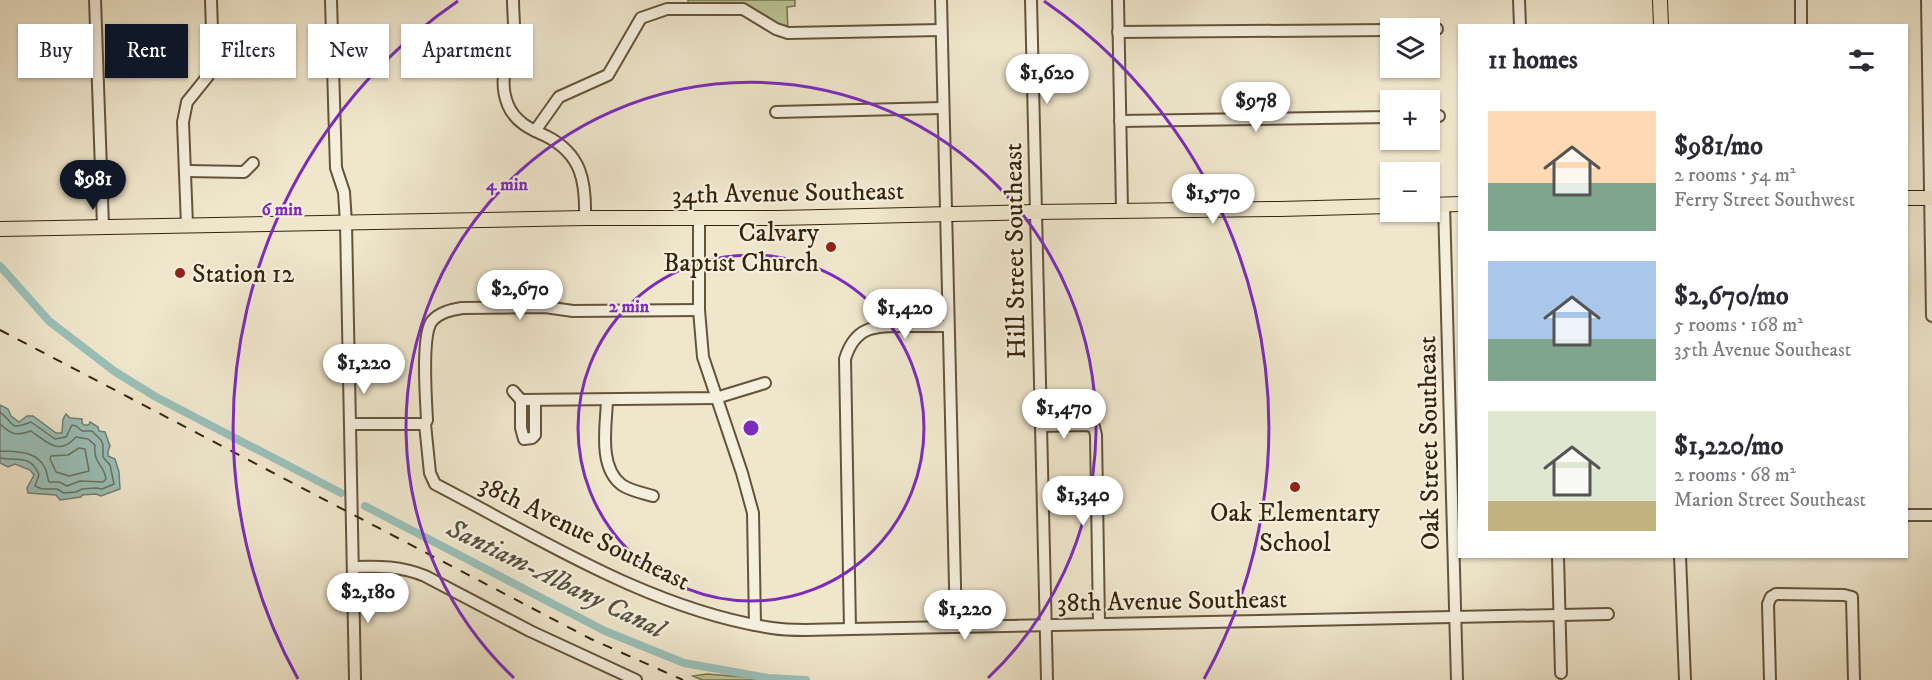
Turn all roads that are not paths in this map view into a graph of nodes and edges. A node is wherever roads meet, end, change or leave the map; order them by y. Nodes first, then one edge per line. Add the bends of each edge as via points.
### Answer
1 (95, 0) edge
2 (211, 0) edge
3 (331, 0) edge
4 (513, 0) edge
5 (941, 0) edge
6 (1031, 0) edge
7 (1118, 0) edge
8 (1519, 0) edge
9 (1660, 0) edge
10 (1801, 0) edge
11 (1927, 0) edge
12 (1520, 24) edge
13 (1660, 24) edge
14 (1801, 24) edge
15 (941, 30) junction
16 (1380, 30) edge
17 (1118, 32) junction
18 (942, 108) junction
19 (776, 112) dead end
20 (1380, 117) edge
21 (1120, 121) junction
22 (535, 131) junction
23 (253, 163) dead end
24 (186, 171) junction
25 (1908, 198) edge
26 (1931, 198) edge
27 (1440, 204) edge
28 (1444, 204) junction
29 (1458, 204) edge
30 (1380, 206) edge
31 (1122, 210) junction
32 (1035, 212) junction
33 (946, 214) junction
34 (699, 217) junction
35 (585, 218) junction
36 (346, 223) junction
37 (187, 225) junction
38 (103, 226) junction
39 (0, 229) edge
40 (1448, 309) junction
41 (1458, 309) edge
42 (699, 310) junction
43 (1932, 315) edge
44 (948, 326) junction
45 (765, 383) dead end
46 (513, 391) dead end
47 (716, 398) junction
48 (521, 400) junction
49 (607, 400) junction
50 (535, 401) junction
51 (350, 424) junction
52 (425, 424) junction
53 (1041, 426) junction
54 (653, 496) dead end
55 (1908, 515) edge
56 (1932, 515) edge
57 (1558, 558) edge
58 (1680, 558) edge
59 (353, 567) junction
60 (1560, 615) junction
61 (1608, 615) dead end
62 (1456, 618) junction
63 (1099, 623) junction
64 (755, 625) junction
65 (1046, 625) junction
66 (956, 627) junction
67 (849, 629) junction
68 (1561, 673) dead end
69 (355, 680) edge
70 (636, 680) edge
71 (1047, 680) edge
72 (1457, 680) edge
73 (1685, 680) edge
74 (1770, 680) edge
75 (1854, 680) edge

1 - 38 street
2 - 24 street via 213,60 208,76 188,102 183,122
3 - 36 street via 336,168 344,192
4 - 22 street via 514,28 503,74 504,92 512,113
5 - 15 street
6 - 32 street, Hill Street Southeast
7 - 17 street
8 - 12 street
9 - 13 main road
10 - 14 street
11 - 26 street
15 - 18 street
15 - 22 street via 788,33 743,9 666,9 641,18 608,75 558,96
16 - 17 street
17 - 21 street
18 - 19 street
18 - 33 street
20 - 21 street
21 - 31 street
22 - 35 street via 559,144 578,165 585,186
23 - 24 street via 244,172
24 - 37 street
25 - 26 main road
26 - 43 street
27 - 28 main road
28 - 29 main road
28 - 40 street, Oak Street Southeast
30 - 31 main road, 34th Avenue Southeast
31 - 32 main road, 34th Avenue Southeast
32 - 33 main road, 34th Avenue Southeast
32 - 53 street, Hill Street Southeast
33 - 34 main road, 34th Avenue Southeast
33 - 44 street
34 - 35 main road, 34th Avenue Southeast
34 - 42 street
35 - 36 main road, 34th Avenue Southeast
36 - 37 main road, 34th Avenue Southeast
36 - 51 street
37 - 38 main road, 34th Avenue Southeast
38 - 39 main road, 34th Avenue Southeast
40 - 41 street
40 - 62 street, Oak Street Southeast
42 - 47 street via 703,357
42 - 52 street via 449,310 433,321 426,337
44 - 66 street
44 - 67 street via 880,326 856,336 849,346 845,359
45 - 47 street
46 - 48 street
47 - 49 street
47 - 64 street via 753,513
48 - 50 street
48 - 50 street via 521,436 529,440 535,435
49 - 50 street
49 - 54 street via 606,454 611,471 621,484
51 - 52 street
51 - 59 street
52 - 64 street, 38th Avenue Southeast via 429,473 435,484 637,588 703,613
53 - 63 street via 1094,427
53 - 65 street, Hill Street Southeast
55 - 56 street
57 - 60 street
58 - 73 street
59 - 69 street
59 - 70 street via 410,569
60 - 61 street, 38th Avenue Southeast
60 - 62 street, 38th Avenue Southeast
60 - 68 street
62 - 63 street, 38th Avenue Southeast
62 - 72 street, Oak Street Southeast
63 - 65 street, 38th Avenue Southeast
64 - 67 street, 38th Avenue Southeast
65 - 66 street, 38th Avenue Southeast
65 - 71 street, Hill Street Southeast
66 - 67 street, 38th Avenue Southeast
74 - 75 street via 1768,604 1776,594 1852,597

